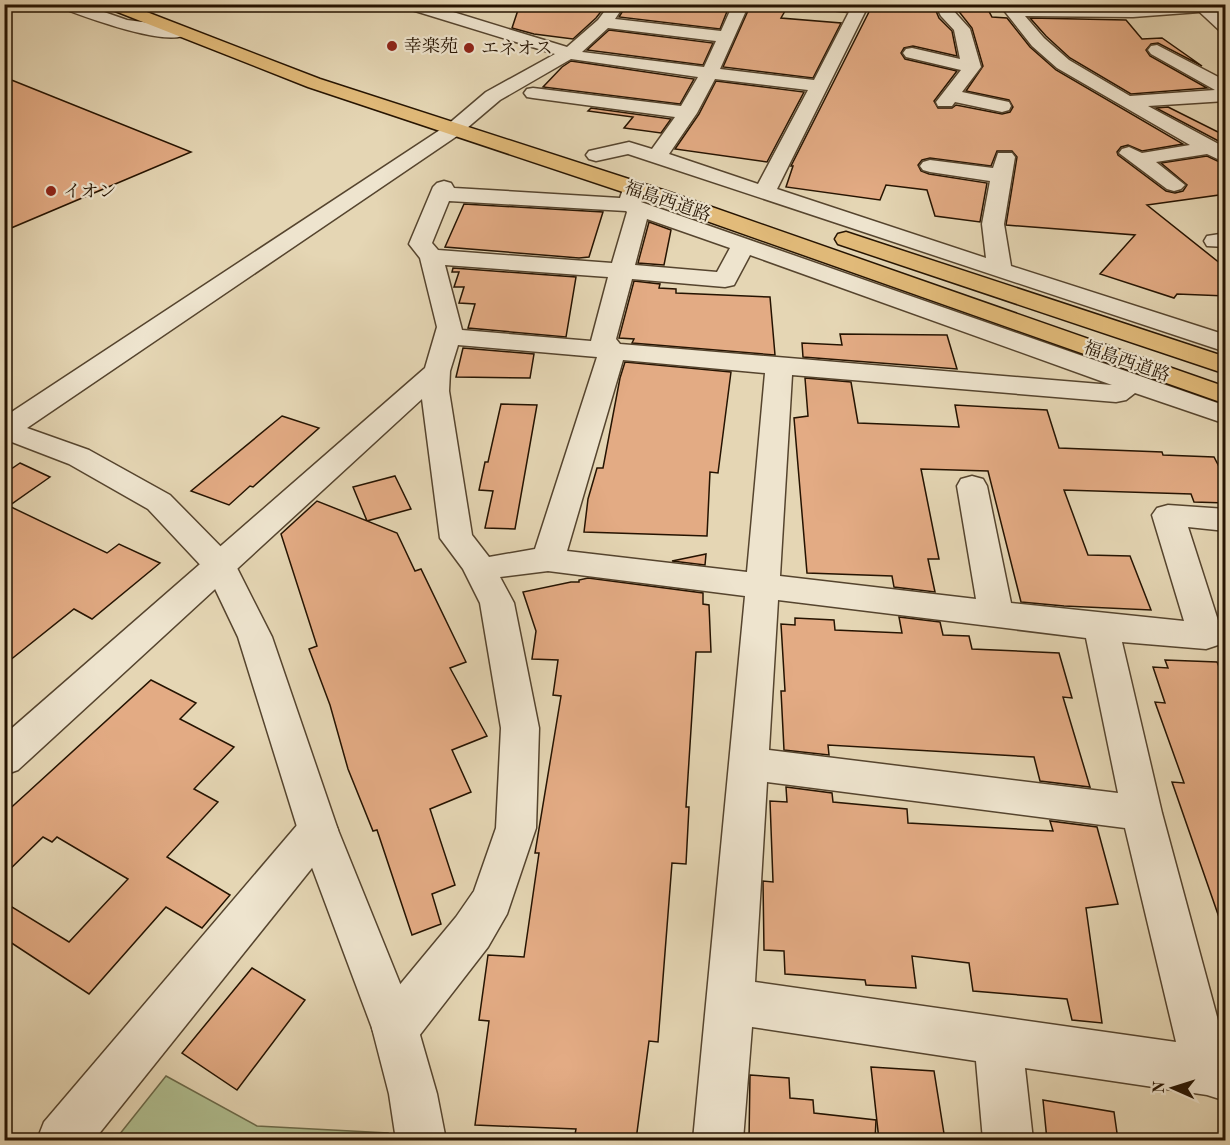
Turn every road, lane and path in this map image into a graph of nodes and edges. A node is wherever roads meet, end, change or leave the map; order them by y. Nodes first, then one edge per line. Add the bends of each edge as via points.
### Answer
1 (65, 4) edge
2 (111, 4) edge
3 (153, 4) edge
4 (408, 4) edge
5 (618, 4) edge
6 (741, 4) edge
7 (822, 4) edge
8 (945, 4) edge
9 (1226, 5) edge
10 (860, 6) edge
11 (1200, 6) edge
12 (1010, 8) edge
13 (504, 12) dead end
14 (604, 23) junction
15 (208, 24) dead end
16 (493, 28) junction
17 (1226, 28) edge
18 (181, 32) junction
19 (727, 37) junction
20 (1157, 50) dead end
21 (570, 53) junction
22 (912, 53) dead end
23 (972, 67) junction
24 (711, 73) junction
25 (820, 86) junction
26 (1226, 89) edge
27 (533, 93) dead end
28 (1226, 95) edge
29 (1127, 102) junction
30 (449, 106) dead end
31 (1002, 106) dead end
32 (471, 113) junction
33 (688, 113) junction
34 (453, 130) junction
35 (1217, 152) edge
36 (596, 155) junction
37 (657, 157) junction
38 (930, 166) dead end
39 (1174, 185) dead end
40 (763, 191) junction
41 (634, 201) junction
42 (743, 246) junction
43 (431, 257) junction
44 (1000, 270) junction
45 (622, 271) junction
46 (447, 336) junction
47 (1226, 344) edge
48 (612, 351) junction
49 (979, 355) junction
50 (779, 366) junction
51 (1226, 366) edge
52 (437, 371) junction
53 (1131, 384) junction
54 (1226, 396) edge
55 (1226, 416) edge
56 (5, 429) edge
57 (972, 486) dead end
58 (1226, 520) edge
59 (549, 560) junction
60 (220, 566) junction
61 (480, 570) junction
62 (764, 585) junction
63 (996, 614) junction
64 (1101, 627) junction
65 (4, 759) edge
66 (750, 764) junction
67 (1142, 813) junction
68 (318, 830) junction
69 (731, 1000) junction
70 (394, 1028) junction
71 (998, 1040) junction
72 (1216, 1074) edge
73 (62, 1140) edge
74 (421, 1140) edge
75 (718, 1140) edge
76 (1008, 1140) edge

1 - 18 street via 131,27
2 - 18 highway, 福島西道路
3 - 15 highway
4 - 16 street
5 - 14 street
6 - 19 street
7 - 10 street
8 - 23 street via 945,13 963,30
9 - 11 street
10 - 25 street
11 - 12 street via 1133,12
11 - 17 street
12 - 29 street via 1063,64
13 - 16 street
14 - 19 street
14 - 21 street
16 - 21 street
18 - 34 highway, 福島西道路
19 - 24 street
20 - 26 street
21 - 24 street
21 - 32 street via 493,96
22 - 23 street
23 - 31 street via 948,98
24 - 25 street
24 - 33 street
25 - 40 street
27 - 33 street
28 - 29 street
29 - 35 street
30 - 32 highway, 福島西道路
32 - 34 street
32 - 36 highway, 福島西道路
33 - 37 street
34 - 41 highway, 福島西道路
34 - 56 street
35 - 39 street via 1131,154
36 - 37 street via 629,148
36 - 51 highway, 福島西道路
37 - 40 street
38 - 44 street via 1003,167 993,224
40 - 44 street
41 - 42 street
41 - 43 street via 442,190 420,244
41 - 45 street
41 - 54 highway, 福島西道路
42 - 45 street via 725,280
42 - 49 street
43 - 45 street
43 - 46 street via 450,327
44 - 47 street
45 - 48 street via 603,340
46 - 48 street
46 - 52 street
48 - 50 street
48 - 59 street
49 - 50 street
49 - 53 street
49 - 53 street via 1116,394
50 - 62 street
52 - 60 street
52 - 61 street via 435,391 456,538
53 - 55 street
56 - 60 street via 79,457 159,501
57 - 63 street
58 - 64 street via 1168,515 1206,636
59 - 61 street
59 - 62 street
60 - 65 street
60 - 68 street via 255,637
61 - 70 street via 497,603 520,728 516,828 492,900 472,933
62 - 63 street
62 - 66 street
63 - 64 street
64 - 67 street
66 - 67 street
66 - 69 street
67 - 72 street
68 - 70 street
68 - 73 street
69 - 71 street
69 - 75 street
70 - 74 street via 413,1094
71 - 72 street
71 - 76 street

